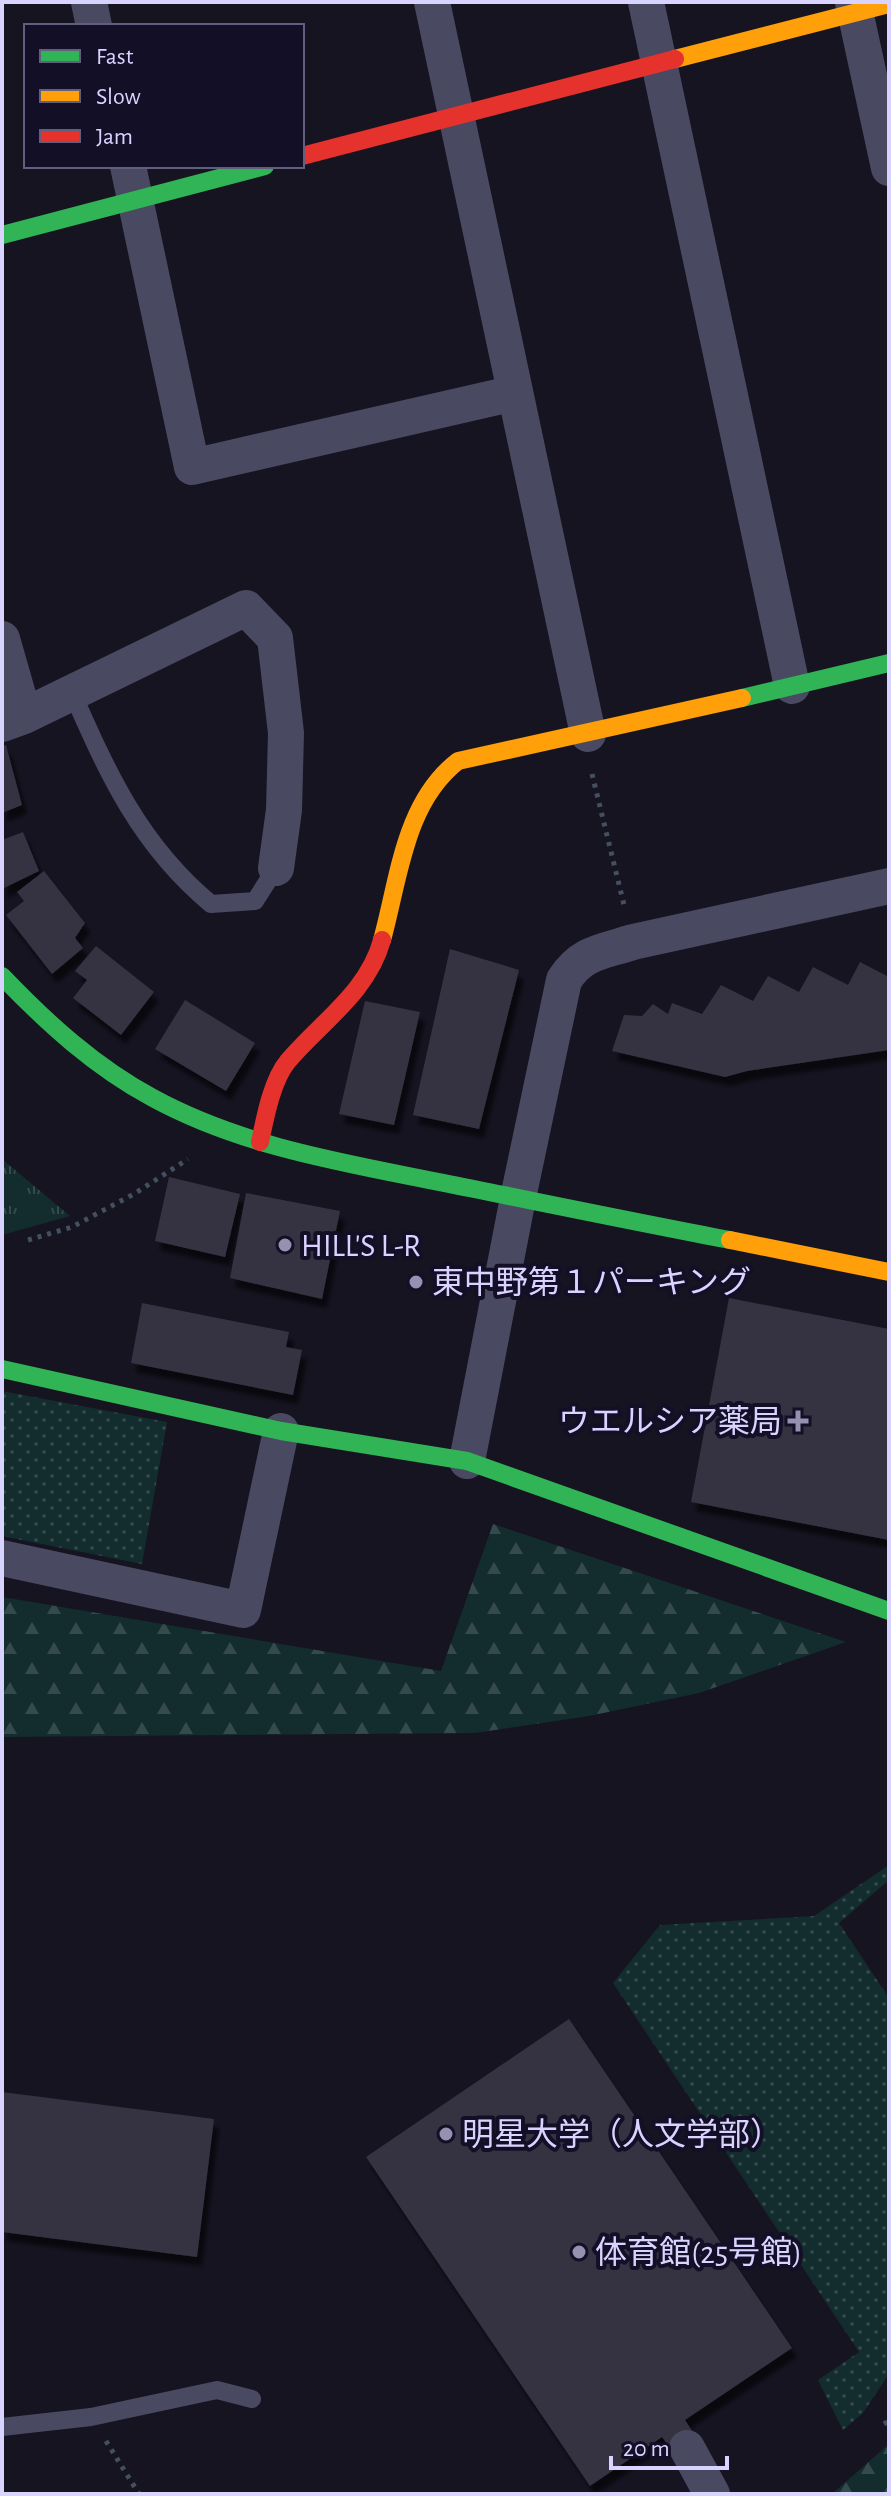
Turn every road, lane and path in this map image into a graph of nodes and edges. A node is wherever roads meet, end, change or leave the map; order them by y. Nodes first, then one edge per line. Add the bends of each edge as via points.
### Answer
1 (89, 2) edge
2 (432, 2) edge
3 (646, 2) edge
4 (866, 6) edge
5 (94, 24) edge
6 (659, 64) junction
7 (456, 116) junction
8 (304, 155) edge
9 (249, 168) edge
10 (889, 168) edge
11 (132, 183) edge
12 (2, 235) edge
13 (515, 393) junction
14 (2, 639) edge
15 (889, 663) edge
16 (792, 686) junction
17 (72, 692) junction
18 (13, 720) edge
19 (588, 734) junction
20 (276, 868) joint
21 (889, 886) edge
22 (633, 942) junction
23 (2, 976) edge
24 (260, 1142) junction
25 (192, 1156) dead end
26 (518, 1198) junction
27 (28, 1240) dead end
28 (889, 1272) edge
29 (2, 1369) edge
30 (281, 1431) junction
31 (467, 1461) junction
32 (2, 1558) edge
33 (889, 1611) edge
34 (252, 2399) dead end
35 (91, 2417) junction
36 (2, 2427) edge
37 (687, 2448) dead end
38 (139, 2494) edge
39 (712, 2494) edge

1 - 5 street
2 - 7 street
3 - 6 street
4 - 6 street
4 - 10 street
6 - 7 street
6 - 16 street
7 - 8 street
7 - 13 street
9 - 11 street
11 - 12 street
11 - 13 street via 192,467
13 - 19 street
14 - 18 street
15 - 16 street
16 - 19 street
17 - 18 street
17 - 20 lane via 133,816 181,879 211,904 255,901
17 - 20 street via 246,608 275,638 286,733
19 - 22 path via 588,758
19 - 24 street via 458,761 440,775 417,813 380,948 356,990 286,1063 266,1110
21 - 22 street
22 - 26 street via 593,954 575,964 564,980
23 - 24 street via 83,1053 125,1081 218,1128
24 - 26 street
25 - 27 path via 72,1227
26 - 28 street
26 - 31 street
29 - 30 street
30 - 31 street
30 - 32 street via 243,1610
31 - 33 street
34 - 35 lane via 217,2390
35 - 36 lane
35 - 38 path
37 - 39 street

